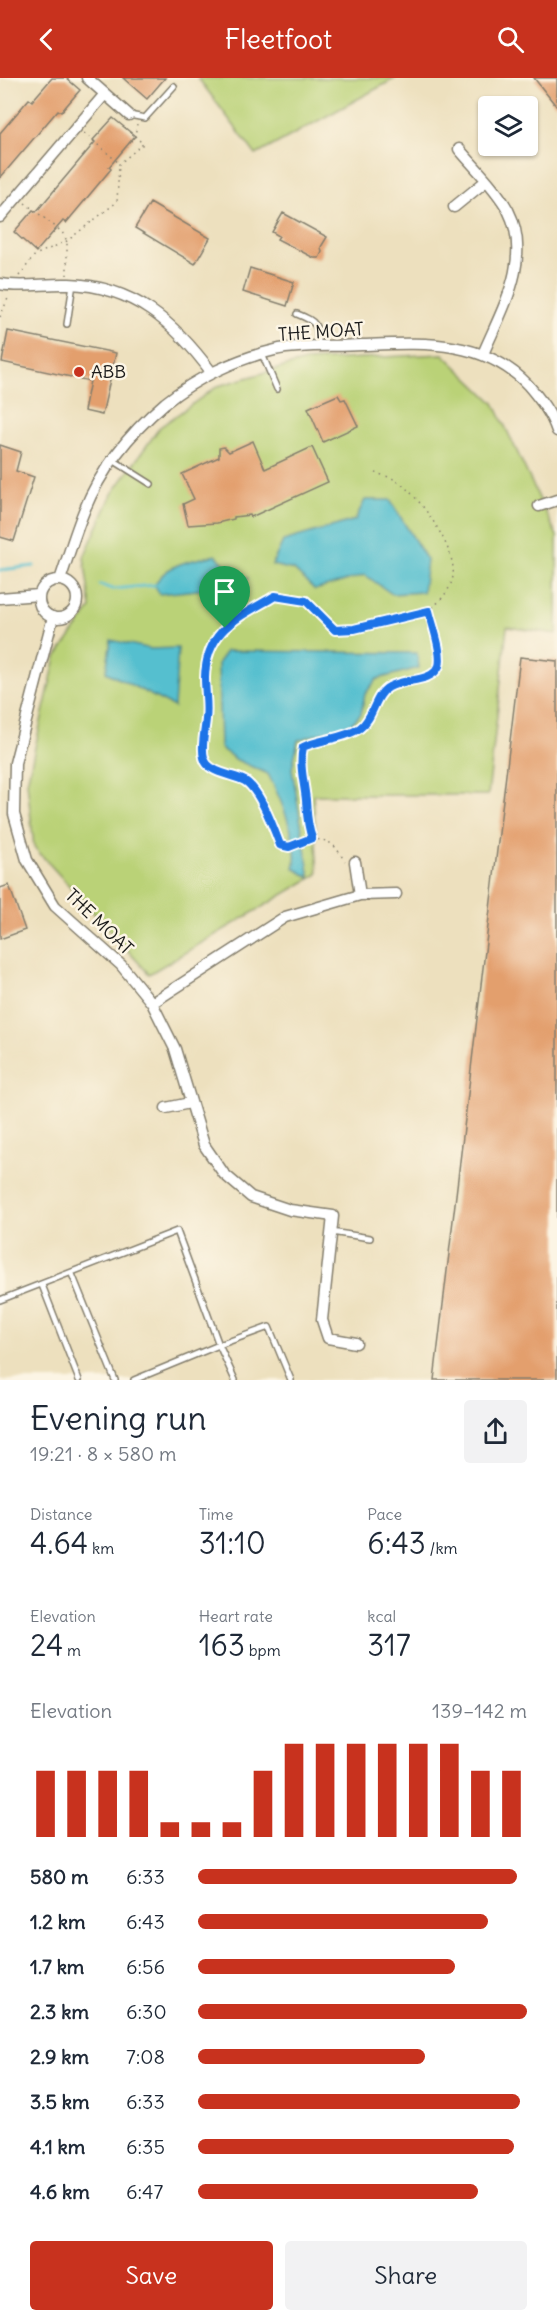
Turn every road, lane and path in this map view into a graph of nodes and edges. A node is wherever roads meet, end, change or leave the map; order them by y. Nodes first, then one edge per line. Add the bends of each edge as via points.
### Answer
1 (87, 78) edge
2 (174, 86) dead end
3 (105, 94) junction
4 (134, 116) junction
5 (77, 126) junction
6 (459, 149) dead end
7 (119, 164) junction
8 (486, 181) junction
9 (17, 197) junction
10 (454, 207) dead end
11 (0, 217) edge
12 (67, 241) junction
13 (0, 284) edge
14 (70, 284) junction
15 (12, 285) junction
16 (297, 314) dead end
17 (0, 317) edge
18 (67, 324) dead end
19 (318, 347) junction
20 (262, 354) junction
21 (483, 354) junction
22 (212, 373) junction
23 (276, 389) dead end
24 (557, 431) edge
25 (113, 460) junction
26 (375, 473) dead end
27 (150, 484) dead end
28 (557, 500) edge
29 (539, 506) dead end
30 (60, 580) junction
31 (39, 595) junction
32 (0, 598) edge
33 (429, 611) junction
34 (53, 617) junction
35 (312, 838) junction
36 (355, 862) joint
37 (396, 894) dead end
38 (360, 895) junction
39 (152, 1003) junction
40 (190, 1103) junction
41 (166, 1108) dead end
42 (331, 1232) junction
43 (370, 1238) dead end
44 (72, 1274) junction
45 (42, 1285) junction
46 (0, 1300) edge
47 (356, 1343) dead end
48 (219, 1345) junction
49 (79, 1380) edge
50 (115, 1380) edge
51 (134, 1380) edge
52 (235, 1380) edge
53 (291, 1380) edge

1 - 3 street
2 - 4 lane via 145,118
3 - 4 street
3 - 5 street
4 - 7 path via 135,136 143,144
5 - 7 path
5 - 9 street
6 - 8 street
7 - 12 path via 117,202
8 - 10 street
8 - 21 street via 507,208 518,247 512,285
9 - 11 street
9 - 12 path via 62,232
12 - 14 path
12 - 15 path via 35,255
13 - 15 street
14 - 15 street
14 - 18 lane
14 - 22 street via 106,289 143,304 183,336
15 - 17 path
16 - 19 lane via 312,320 318,330
19 - 20 street, THE MOAT
19 - 21 street, THE MOAT via 430,343
20 - 22 street, THE MOAT
20 - 23 lane
21 - 24 street, THE MOAT via 522,380 541,400
22 - 25 street, THE MOAT via 166,403 123,444
25 - 27 lane
25 - 30 street, THE MOAT via 84,510
26 - 33 path via 397,480 405,488 431,516 449,548 453,575 443,598
28 - 29 street
30 - 31 street via 51,581
30 - 34 street via 76,592 77,603 72,612
31 - 32 street
31 - 34 street via 45,613
33 - 35 path via 439,651 436,671 387,687 361,727 303,747 300,764
33 - 35 path via 335,630 306,601 275,596 213,639 205,676 205,762 210,768 246,782 255,792 280,845 289,847
34 - 39 street, THE MOAT via 15,763 14,814 27,860 55,906 121,965
35 - 36 path via 333,845 344,861
36 - 38 street
37 - 38 street
38 - 39 street via 285,917
39 - 40 street, THE MOAT via 175,1049
40 - 41 street
40 - 42 street, THE MOAT via 204,1145 224,1174 251,1197 290,1210 333,1216
42 - 43 lane
42 - 47 street via 322,1320 327,1338
44 - 45 lane
44 - 48 lane via 177,1231
44 - 50 lane
45 - 46 lane
45 - 49 lane
48 - 51 lane
48 - 52 lane
48 - 53 lane via 269,1327

